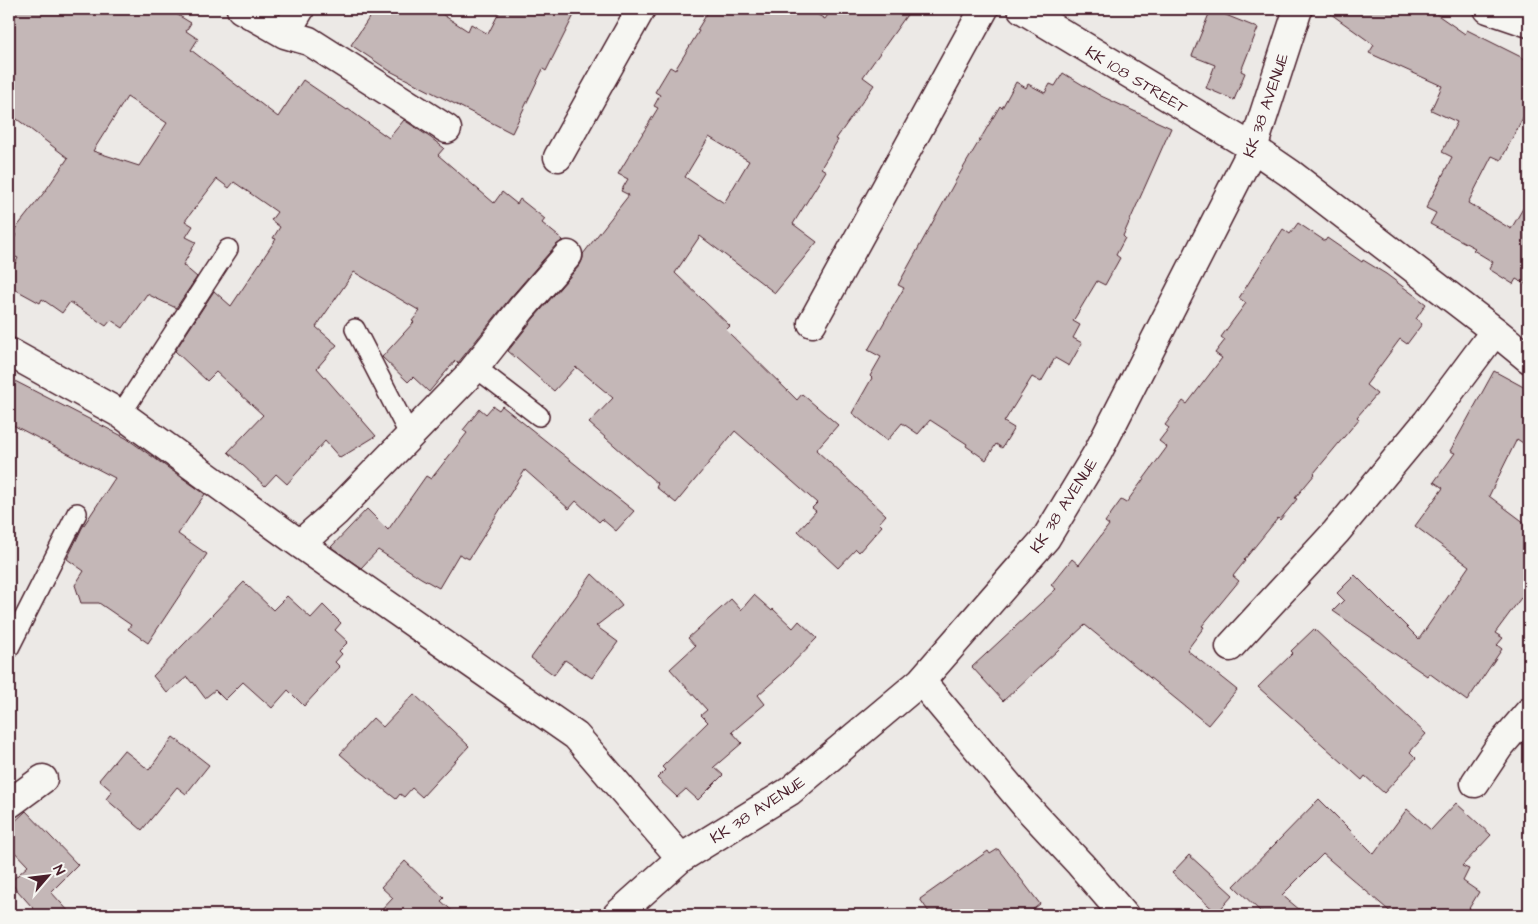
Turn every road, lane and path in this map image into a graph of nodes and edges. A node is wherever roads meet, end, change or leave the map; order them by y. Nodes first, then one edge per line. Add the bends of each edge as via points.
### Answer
1 (241, 9) edge
2 (300, 9) edge
3 (641, 9) edge
4 (984, 9) edge
5 (1022, 9) edge
6 (1298, 9) edge
7 (1488, 9) edge
8 (1529, 23) edge
9 (285, 34) junction
10 (446, 129) dead end
11 (1253, 148) junction
12 (558, 157) dead end
13 (228, 249) dead end
14 (568, 255) dead end
15 (812, 323) dead end
16 (354, 329) dead end
17 (1494, 331) junction
18 (9, 352) edge
19 (1529, 359) edge
20 (476, 368) junction
21 (122, 414) junction
22 (539, 416) dead end
23 (410, 436) junction
24 (77, 513) dead end
25 (300, 544) junction
26 (1230, 647) dead end
27 (9, 648) edge
28 (921, 681) junction
29 (1529, 712) edge
30 (43, 779) dead end
31 (1475, 783) dead end
32 (9, 804) edge
33 (681, 858) junction
34 (625, 912) edge
35 (1124, 915) edge

1 - 9 street
2 - 9 street
3 - 12 street
4 - 15 street
5 - 11 street, KK 108 STREET
6 - 11 street, KK 38 AVENUE
7 - 8 street
9 - 10 street via 310,41
11 - 17 street, KK 108 STREET
11 - 28 street, KK 38 AVENUE via 1098,452 1046,538
13 - 21 lane
14 - 20 street
16 - 23 lane
17 - 19 street, KK 108 STREET
17 - 26 street via 1427,422 1342,525
18 - 21 street
20 - 22 lane
20 - 23 street
21 - 25 street
23 - 25 street
24 - 27 lane
25 - 33 street via 576,736
28 - 33 street, KK 38 AVENUE via 790,791
28 - 35 street via 1025,805
29 - 31 street via 1499,747
30 - 32 street
33 - 34 street, KK 38 AVENUE

